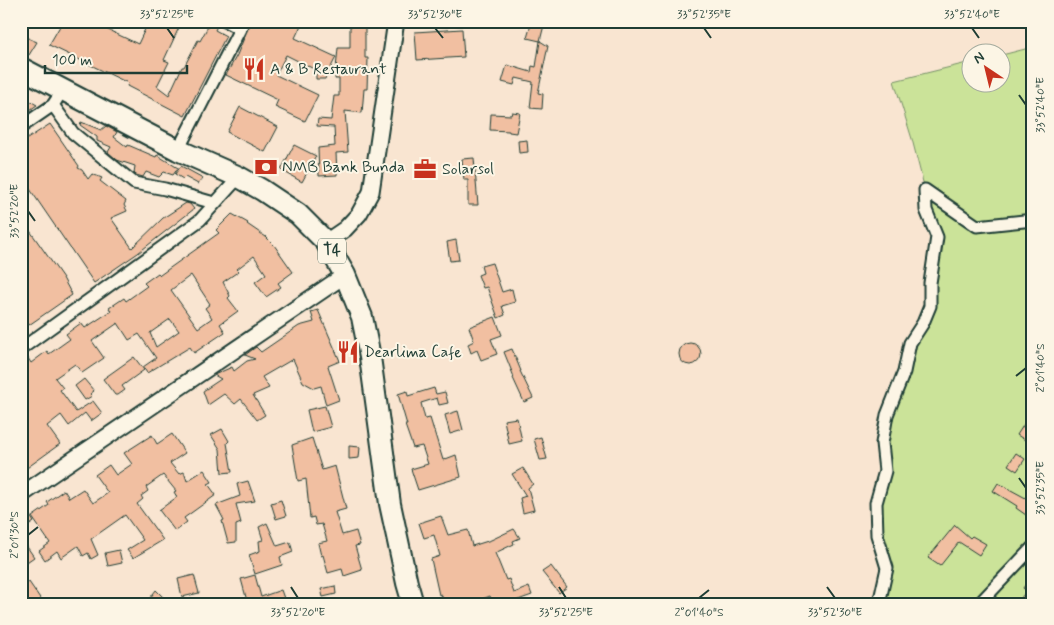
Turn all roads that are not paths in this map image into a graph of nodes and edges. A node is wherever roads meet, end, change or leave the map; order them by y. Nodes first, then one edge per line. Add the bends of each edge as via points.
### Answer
1 (225, 21) edge
2 (396, 21) edge
3 (242, 25) edge
4 (21, 68) edge
5 (58, 97) junction
6 (21, 127) edge
7 (178, 150) junction
8 (239, 177) junction
9 (214, 203) junction
10 (1033, 220) edge
11 (326, 242) junction
12 (345, 275) junction
13 (21, 348) edge
14 (21, 495) edge
15 (1033, 547) edge
16 (413, 604) edge
17 (877, 604) edge
18 (979, 604) edge

1 - 3 street
2 - 11 main road via 371,192 360,214
3 - 7 street
4 - 5 highway, T4
5 - 6 street
5 - 7 highway, T4
5 - 9 street via 73,133 134,183
7 - 8 highway, T4
8 - 9 street
8 - 11 highway, T4 via 298,214
9 - 13 street via 200,220
10 - 17 street via 977,226 925,190 926,210 938,237 930,283 930,306 910,343 904,372 887,415 882,443 885,471 876,503 877,535 887,568
11 - 12 highway, T4
12 - 14 main road
12 - 16 highway, T4 via 366,333 390,504
15 - 18 street

